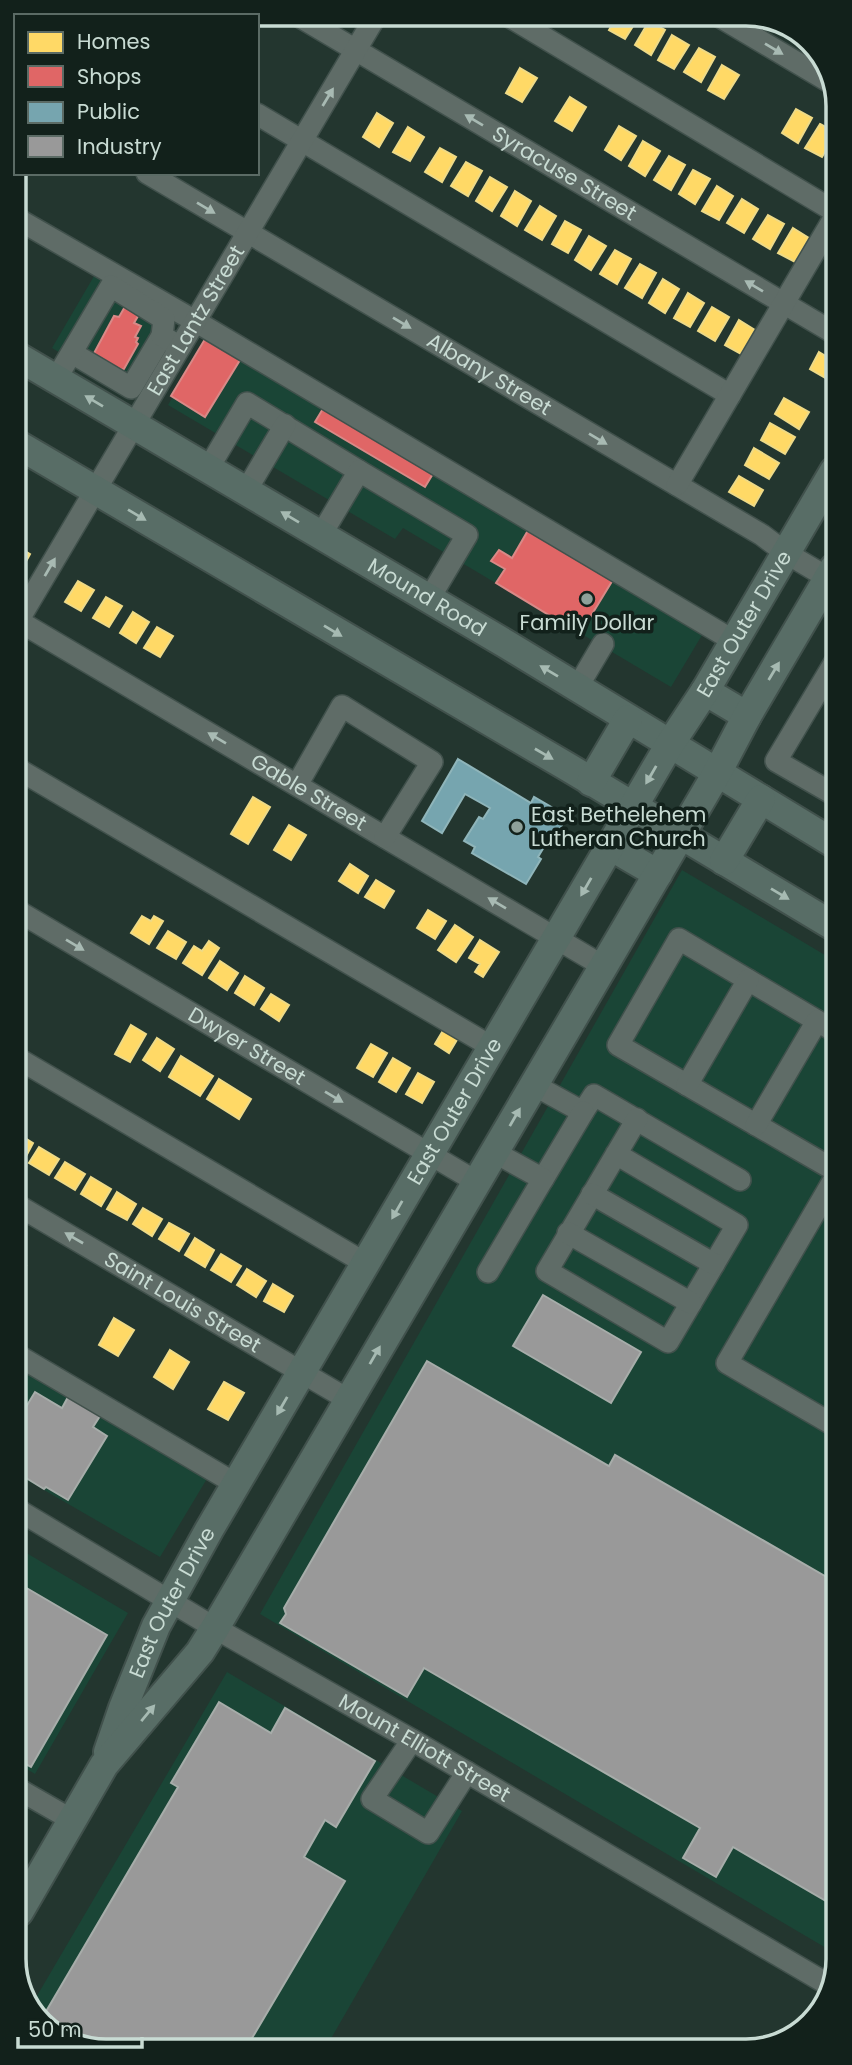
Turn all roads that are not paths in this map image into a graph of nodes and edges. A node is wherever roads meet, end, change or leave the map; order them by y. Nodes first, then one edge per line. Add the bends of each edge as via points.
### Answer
1 (315, 26) edge
2 (370, 26) edge
3 (525, 26) edge
4 (735, 26) edge
5 (356, 50) junction
6 (820, 76) edge
7 (259, 115) edge
8 (302, 141) junction
9 (151, 175) edge
10 (826, 206) edge
11 (26, 223) edge
12 (826, 231) edge
13 (248, 232) junction
14 (783, 303) junction
15 (195, 321) junction
16 (826, 328) edge
17 (171, 342) junction
18 (72, 353) junction
19 (26, 361) edge
20 (56, 379) junction
21 (730, 395) junction
22 (134, 425) junction
23 (285, 425) junction
24 (26, 450) edge
25 (208, 469) junction
26 (359, 471) junction
27 (677, 485) junction
28 (826, 485) edge
29 (95, 491) junction
30 (246, 491) junction
31 (321, 536) junction
32 (786, 553) junction
33 (826, 573) edge
34 (826, 586) edge
35 (429, 599) junction
36 (26, 605) edge
37 (26, 628) edge
38 (734, 641) junction
39 (603, 643) dead end
40 (826, 678) edge
41 (577, 688) junction
42 (705, 691) junction
43 (747, 716) junction
44 (628, 719) junction
45 (670, 744) junction
46 (717, 773) junction
47 (26, 774) edge
48 (591, 782) junction
49 (297, 785) junction
50 (826, 790) edge
51 (761, 799) junction
52 (633, 807) junction
53 (680, 835) junction
54 (385, 837) junction
55 (826, 839) edge
56 (610, 846) junction
57 (724, 861) junction
58 (658, 874) junction
59 (26, 916) edge
60 (826, 922) edge
61 (556, 938) junction
62 (603, 966) junction
63 (748, 980) junction
64 (826, 1026) edge
65 (492, 1047) junction
66 (26, 1064) edge
67 (534, 1085) junction
68 (687, 1085) junction
69 (583, 1112) junction
70 (637, 1119) junction
71 (755, 1125) junction
72 (494, 1152) junction
73 (430, 1154) junction
74 (616, 1154) junction
75 (826, 1163) edge
76 (543, 1179) junction
77 (740, 1180) dead end
78 (477, 1182) junction
79 (826, 1182) edge
80 (592, 1194) junction
81 (26, 1210) edge
82 (568, 1233) junction
83 (365, 1263) junction
84 (714, 1264) junction
85 (488, 1272) dead end
86 (691, 1303) junction
87 (26, 1360) edge
88 (301, 1373) junction
89 (349, 1401) junction
90 (826, 1421) edge
91 (236, 1484) junction
92 (26, 1515) edge
93 (170, 1601) junction
94 (215, 1628) junction
95 (412, 1740) junction
96 (104, 1765) junction
97 (467, 1772) junction
98 (26, 1794) edge
99 (72, 1820) junction
100 (26, 1900) edge
101 (822, 1981) edge

1 - 5 street, Syracuse Street
2 - 5 street, East Lantz Street
3 - 10 street
4 -> 6 street
8 -> 5 street, East Lantz Street
14 -> 5 street, Syracuse Street
7 - 8 street
8 - 13 street, East Lantz Street
8 - 21 street
9 -> 13 street, Albany Street
11 - 15 street
12 - 14 street
13 - 15 street, East Lantz Street
13 -> 27 street, Albany Street
14 - 16 street, Syracuse Street
14 - 21 street
15 - 17 street, East Lantz Street
15 - 38 street
17 - 18 street via 131,388
17 - 18 street via 164,318 111,286
17 - 22 street, East Lantz Street
18 - 20 street
19 - 20 main road, Mound Road
22 -> 20 main road, Mound Road
21 - 27 street
22 - 25 main road, Mound Road
22 - 29 street, East Lantz Street
23 - 25 street via 247,402
23 - 26 street
23 - 30 street
24 - 29 main road
25 - 30 main road, Mound Road
26 - 31 street
26 - 35 street via 467,535
27 - 32 street, Albany Street
28 - 32 main road, East Outer Drive
36 -> 29 street, East Lantz Street
29 -> 48 main road
31 -> 30 main road, Mound Road
31 - 35 main road, Mound Road
32 - 33 street, Albany Street
32 - 38 main road, East Outer Drive
43 -> 34 main road, East Outer Drive
41 -> 35 main road, Mound Road
49 -> 37 street, Gable Street
38 - 42 main road, East Outer Drive
39 - 41 street
40 - 50 street via 776,761
41 - 44 main road, Mound Road
42 - 43 main road
42 - 45 main road, East Outer Drive
43 - 46 main road, East Outer Drive
44 - 45 main road, Mound Road
44 - 48 main road
45 - 46 main road, Mound Road
45 -> 52 main road, East Outer Drive
46 - 51 main road, Mound Road
46 - 53 main road, East Outer Drive
47 - 65 street
48 - 52 main road
49 - 54 street, Gable Street
49 - 54 street via 342,706 432,762
51 - 55 main road, Mound Road
51 - 57 main road
52 - 53 main road
52 - 56 main road, East Outer Drive
53 - 57 main road
53 - 58 main road, East Outer Drive
61 -> 54 street, Gable Street
56 - 58 main road
56 -> 61 main road, East Outer Drive
57 -> 60 main road
58 - 62 main road, East Outer Drive
59 -> 73 street, Dwyer Street
61 - 62 street, Gable Street
61 - 65 main road, East Outer Drive
62 - 67 main road, East Outer Drive
63 - 64 street
63 - 68 street
63 - 68 street via 679,939 618,1045
64 - 71 street
65 - 73 main road, East Outer Drive
66 - 83 street
67 - 69 street
72 -> 67 main road, East Outer Drive
68 - 71 street
69 - 70 street via 594,1094
69 - 76 street
70 - 74 street
70 - 77 street
71 - 75 street
72 - 76 street
72 - 78 main road, East Outer Drive
73 - 78 street, Dwyer Street
73 -> 83 main road, East Outer Drive
74 - 80 street
74 - 84 street via 737,1225
76 - 85 street
89 -> 78 main road, East Outer Drive
79 - 90 street via 727,1363
80 - 82 street
80 - 84 street
88 -> 81 street, Saint Louis Street
82 - 86 street
82 - 86 street via 547,1271 668,1342
83 - 88 main road, East Outer Drive
84 - 86 street
87 - 91 street
88 - 89 street, Saint Louis Street
88 -> 91 main road, East Outer Drive
89 - 94 main road, East Outer Drive
91 - 93 main road, East Outer Drive
92 - 93 street, Mount Elliott Street
93 - 94 street, Mount Elliott Street
93 - 96 main road, East Outer Drive via 156,1626
94 - 95 street, Mount Elliott Street
96 -> 94 main road, East Outer Drive
95 - 97 street, Mount Elliott Street
95 - 97 street via 369,1804 425,1838
96 - 99 main road, East Outer Drive
97 - 101 street, Mount Elliott Street
98 - 99 street
99 - 100 main road, East Outer Drive

